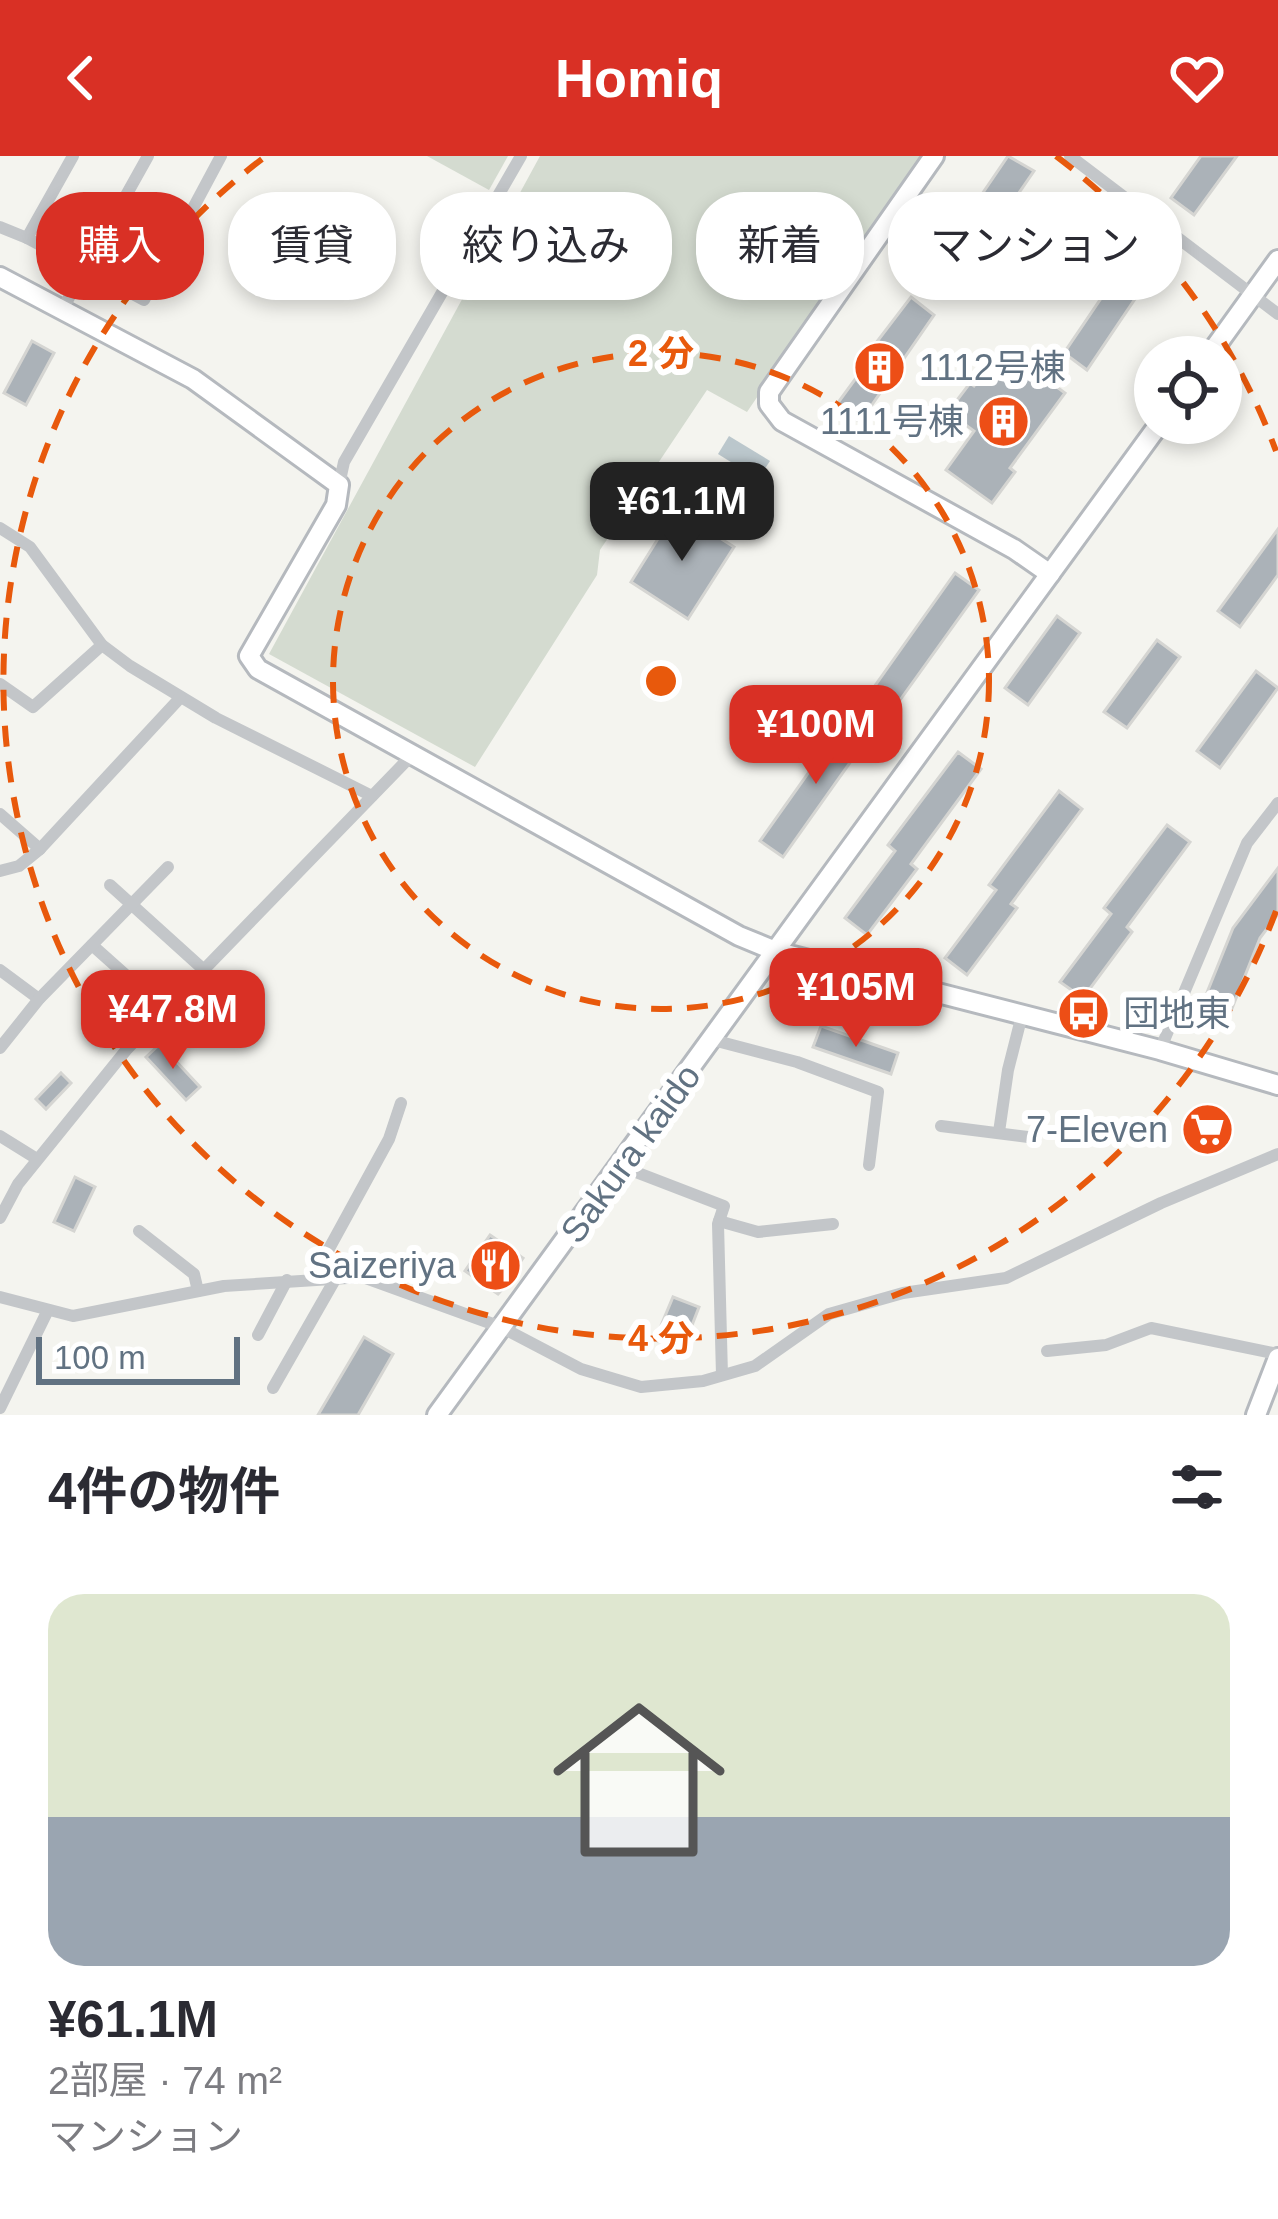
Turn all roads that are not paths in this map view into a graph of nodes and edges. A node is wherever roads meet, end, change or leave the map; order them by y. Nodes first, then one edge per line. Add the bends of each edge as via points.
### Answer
1 (73, 156) edge
2 (148, 156) edge
3 (221, 156) edge
4 (521, 156) edge
5 (934, 156) edge
6 (1070, 156) edge
7 (128, 192) edge
8 (202, 192) edge
9 (0, 227) edge
10 (27, 238) junction
11 (36, 242) edge
12 (1278, 260) edge
13 (0, 277) edge
14 (1253, 295) junction
15 (67, 300) edge
16 (62, 310) junction
17 (1278, 314) edge
18 (1223, 336) edge
19 (1145, 444) edge
20 (339, 485) junction
21 (0, 527) edge
22 (1050, 574) junction
23 (102, 645) junction
24 (6, 688) edge
25 (179, 698) junction
26 (0, 706) edge
27 (413, 754) junction
28 (372, 796) junction
29 (1278, 803) edge
30 (0, 814) edge
31 (40, 849) junction
32 (168, 867) dead end
33 (0, 871) edge
34 (110, 885) dead end
35 (132, 906) junction
36 (92, 945) junction
37 (778, 952) junction
38 (0, 970) edge
39 (204, 970) junction
40 (39, 999) junction
41 (166, 1011) junction
42 (1022, 1015) junction
43 (713, 1040) junction
44 (0, 1048) edge
45 (1160, 1050) junction
46 (1278, 1085) edge
47 (401, 1103) dead end
48 (941, 1126) dead end
49 (999, 1132) junction
50 (0, 1136) edge
51 (1036, 1138) dead end
52 (1278, 1154) edge
53 (37, 1159) junction
54 (869, 1165) dead end
55 (620, 1166) junction
56 (0, 1217) edge
57 (719, 1221) junction
58 (833, 1224) dead end
59 (139, 1231) dead end
60 (337, 1276) junction
61 (313, 1278) junction
62 (287, 1280) junction
63 (198, 1291) junction
64 (0, 1297) edge
65 (48, 1310) junction
66 (501, 1327) junction
67 (258, 1335) dead end
68 (1047, 1352) dead end
69 (1278, 1356) edge
70 (722, 1375) junction
71 (273, 1388) dead end
72 (0, 1408) edge
73 (437, 1415) edge
74 (1256, 1415) edge

1 - 10 street
2 - 7 street
3 - 8 street
4 - 20 street via 344,462
5 - 22 street via 769,404 782,421
6 - 14 street
9 - 10 street
10 - 11 street
12 - 14 street
13 - 16 street
14 - 17 street
14 - 18 street
15 - 16 street
16 - 20 street via 193,379
19 - 22 street, Sakura kaido
20 - 27 street via 336,506 249,656 263,672
21 - 23 street via 30,548
22 - 37 street, Sakura kaido
23 - 24 street via 33,707
23 - 25 street
24 - 26 street
25 - 28 street
25 - 31 street
27 - 28 street
27 - 37 street
28 - 39 street
29 - 45 street via 1246,843
30 - 31 street
31 - 33 street
32 - 35 street
34 - 35 street
35 - 36 street
35 - 39 street
36 - 40 street
36 - 41 street
37 - 42 street
37 - 43 street, Sakura kaido
38 - 40 street
39 - 41 street
40 - 44 street
41 - 53 street
42 - 45 street
42 - 49 street
43 - 54 street via 878,1092
43 - 55 street, Sakura kaido
45 - 46 street
47 - 61 street
48 - 49 street
49 - 51 street
50 - 53 street
52 - 70 street via 1006,1278 830,1314 755,1366
53 - 56 street
55 - 57 street via 724,1206
55 - 66 street, Sakura kaido
57 - 58 street via 758,1232
57 - 70 street
59 - 63 street via 194,1274
60 - 61 street
60 - 66 street via 378,1281
60 - 71 street
61 - 62 street
62 - 63 street
62 - 67 street
63 - 65 street via 74,1316
64 - 65 street
65 - 72 street
66 - 70 street via 581,1369 641,1387
66 - 73 street, Sakura kaido
68 - 69 street via 1106,1346 1151,1328
69 - 74 street

